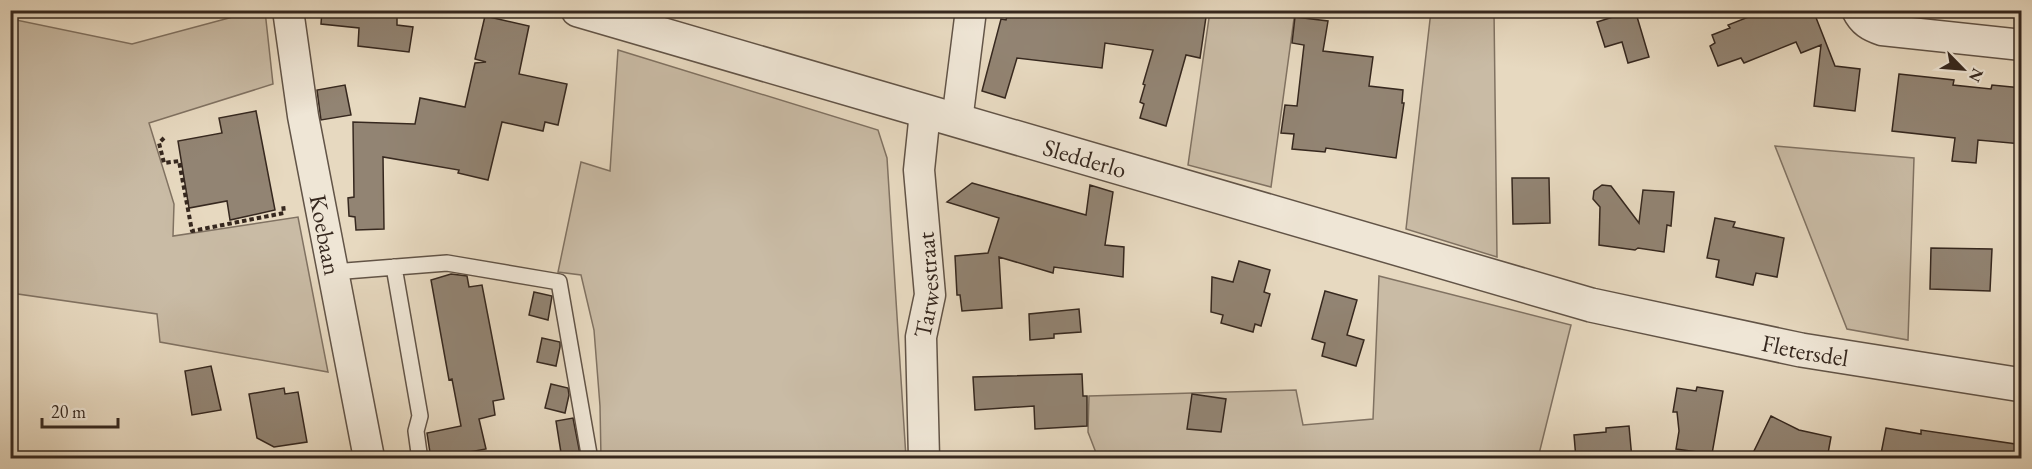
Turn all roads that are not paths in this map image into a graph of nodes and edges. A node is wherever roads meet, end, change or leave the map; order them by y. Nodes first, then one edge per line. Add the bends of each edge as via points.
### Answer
1 (288, 10) edge
2 (578, 10) edge
3 (971, 10) edge
4 (1857, 10) edge
5 (2022, 45) edge
6 (926, 112) junction
7 (957, 121) junction
8 (394, 267) junction
9 (333, 272) junction
10 (1591, 305) joint
11 (2022, 385) edge
12 (419, 453) dead end
13 (589, 454) dead end
14 (369, 459) edge
15 (924, 459) edge

1 - 9 street, Koebaan via 303,116
2 - 6 street, Sledderlo
3 - 7 street
4 - 5 street via 1870,26 1882,30
6 - 7 street, Sledderlo
6 - 15 street, Tarwestraat via 919,170 930,295 921,337
7 - 10 street, Sledderlo
8 - 9 lane
8 - 12 lane via 420,416 416,431
8 - 13 lane via 447,264 560,282
9 - 14 street, Koebaan
10 - 11 street, Fletersdel via 1801,350

